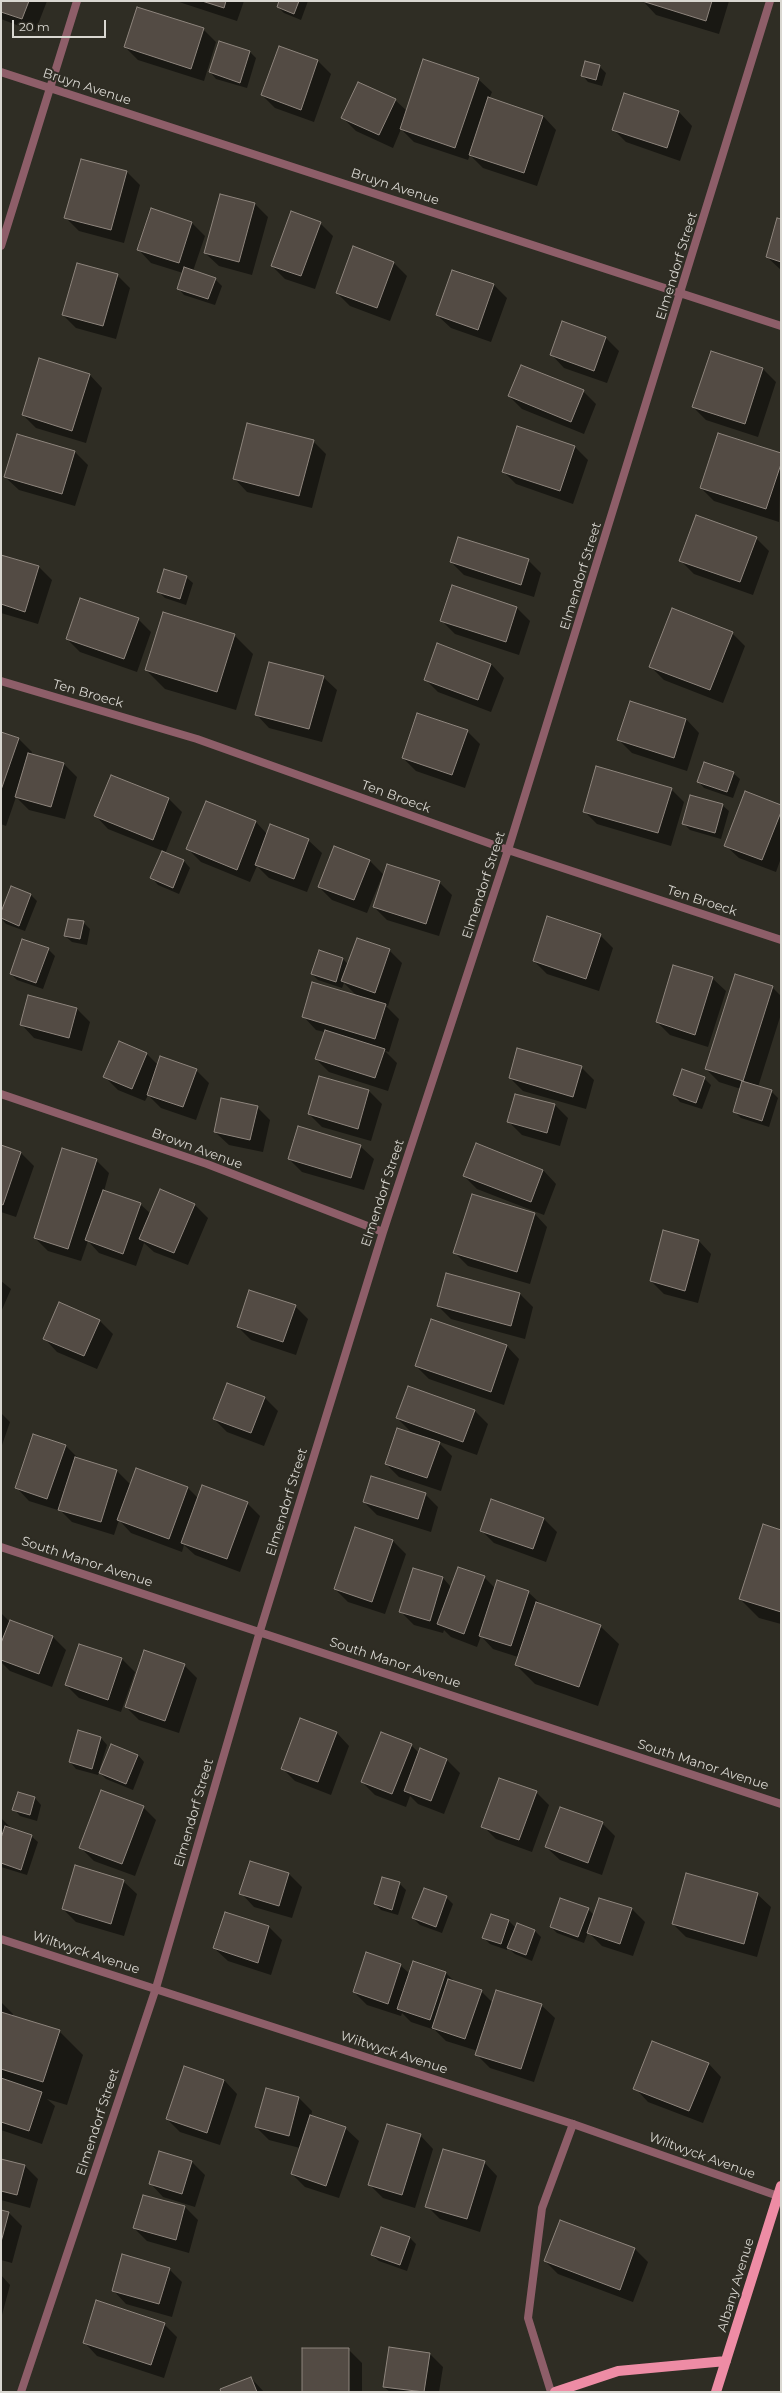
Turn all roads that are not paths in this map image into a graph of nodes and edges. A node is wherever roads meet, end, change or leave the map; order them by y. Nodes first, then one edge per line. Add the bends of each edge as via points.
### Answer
1 (77, 1) edge
2 (770, 1) edge
3 (1, 72) edge
4 (51, 88) junction
5 (1, 246) edge
6 (681, 293) junction
7 (781, 326) edge
8 (1, 681) edge
9 (508, 850) junction
10 (781, 940) edge
11 (1, 1094) edge
12 (383, 1232) junction
13 (1, 1547) edge
14 (260, 1631) junction
15 (781, 1804) edge
16 (1, 1939) edge
17 (156, 1988) junction
18 (573, 2124) junction
19 (781, 2186) edge
20 (778, 2196) junction
21 (726, 2361) junction
22 (21, 2392) edge
23 (551, 2392) edge
24 (555, 2392) edge
25 (716, 2392) edge

1 - 4 street
2 - 6 street, Elmendorf Street
3 - 4 street, Bruyn Avenue
4 - 5 street
4 - 6 street, Bruyn Avenue
6 - 7 street, Bruyn Avenue
6 - 9 street, Elmendorf Street
8 - 9 street, Ten Broeck via 197,739
9 - 10 street, Ten Broeck
9 - 12 street, Elmendorf Street
11 - 12 street, Brown Avenue via 207,1164
12 - 14 street, Elmendorf Street
13 - 14 street, South Manor Avenue
14 - 15 street, South Manor Avenue
14 - 17 street, Elmendorf Street
16 - 17 street, Wiltwyck Avenue
17 - 18 street, Wiltwyck Avenue
17 - 22 street, Elmendorf Street
18 - 20 street, Wiltwyck Avenue
18 - 23 street via 542,2208 528,2318
19 - 20 main road, Albany Avenue
20 - 21 main road, Albany Avenue
21 - 24 main road via 618,2371
21 - 25 main road, Albany Avenue

